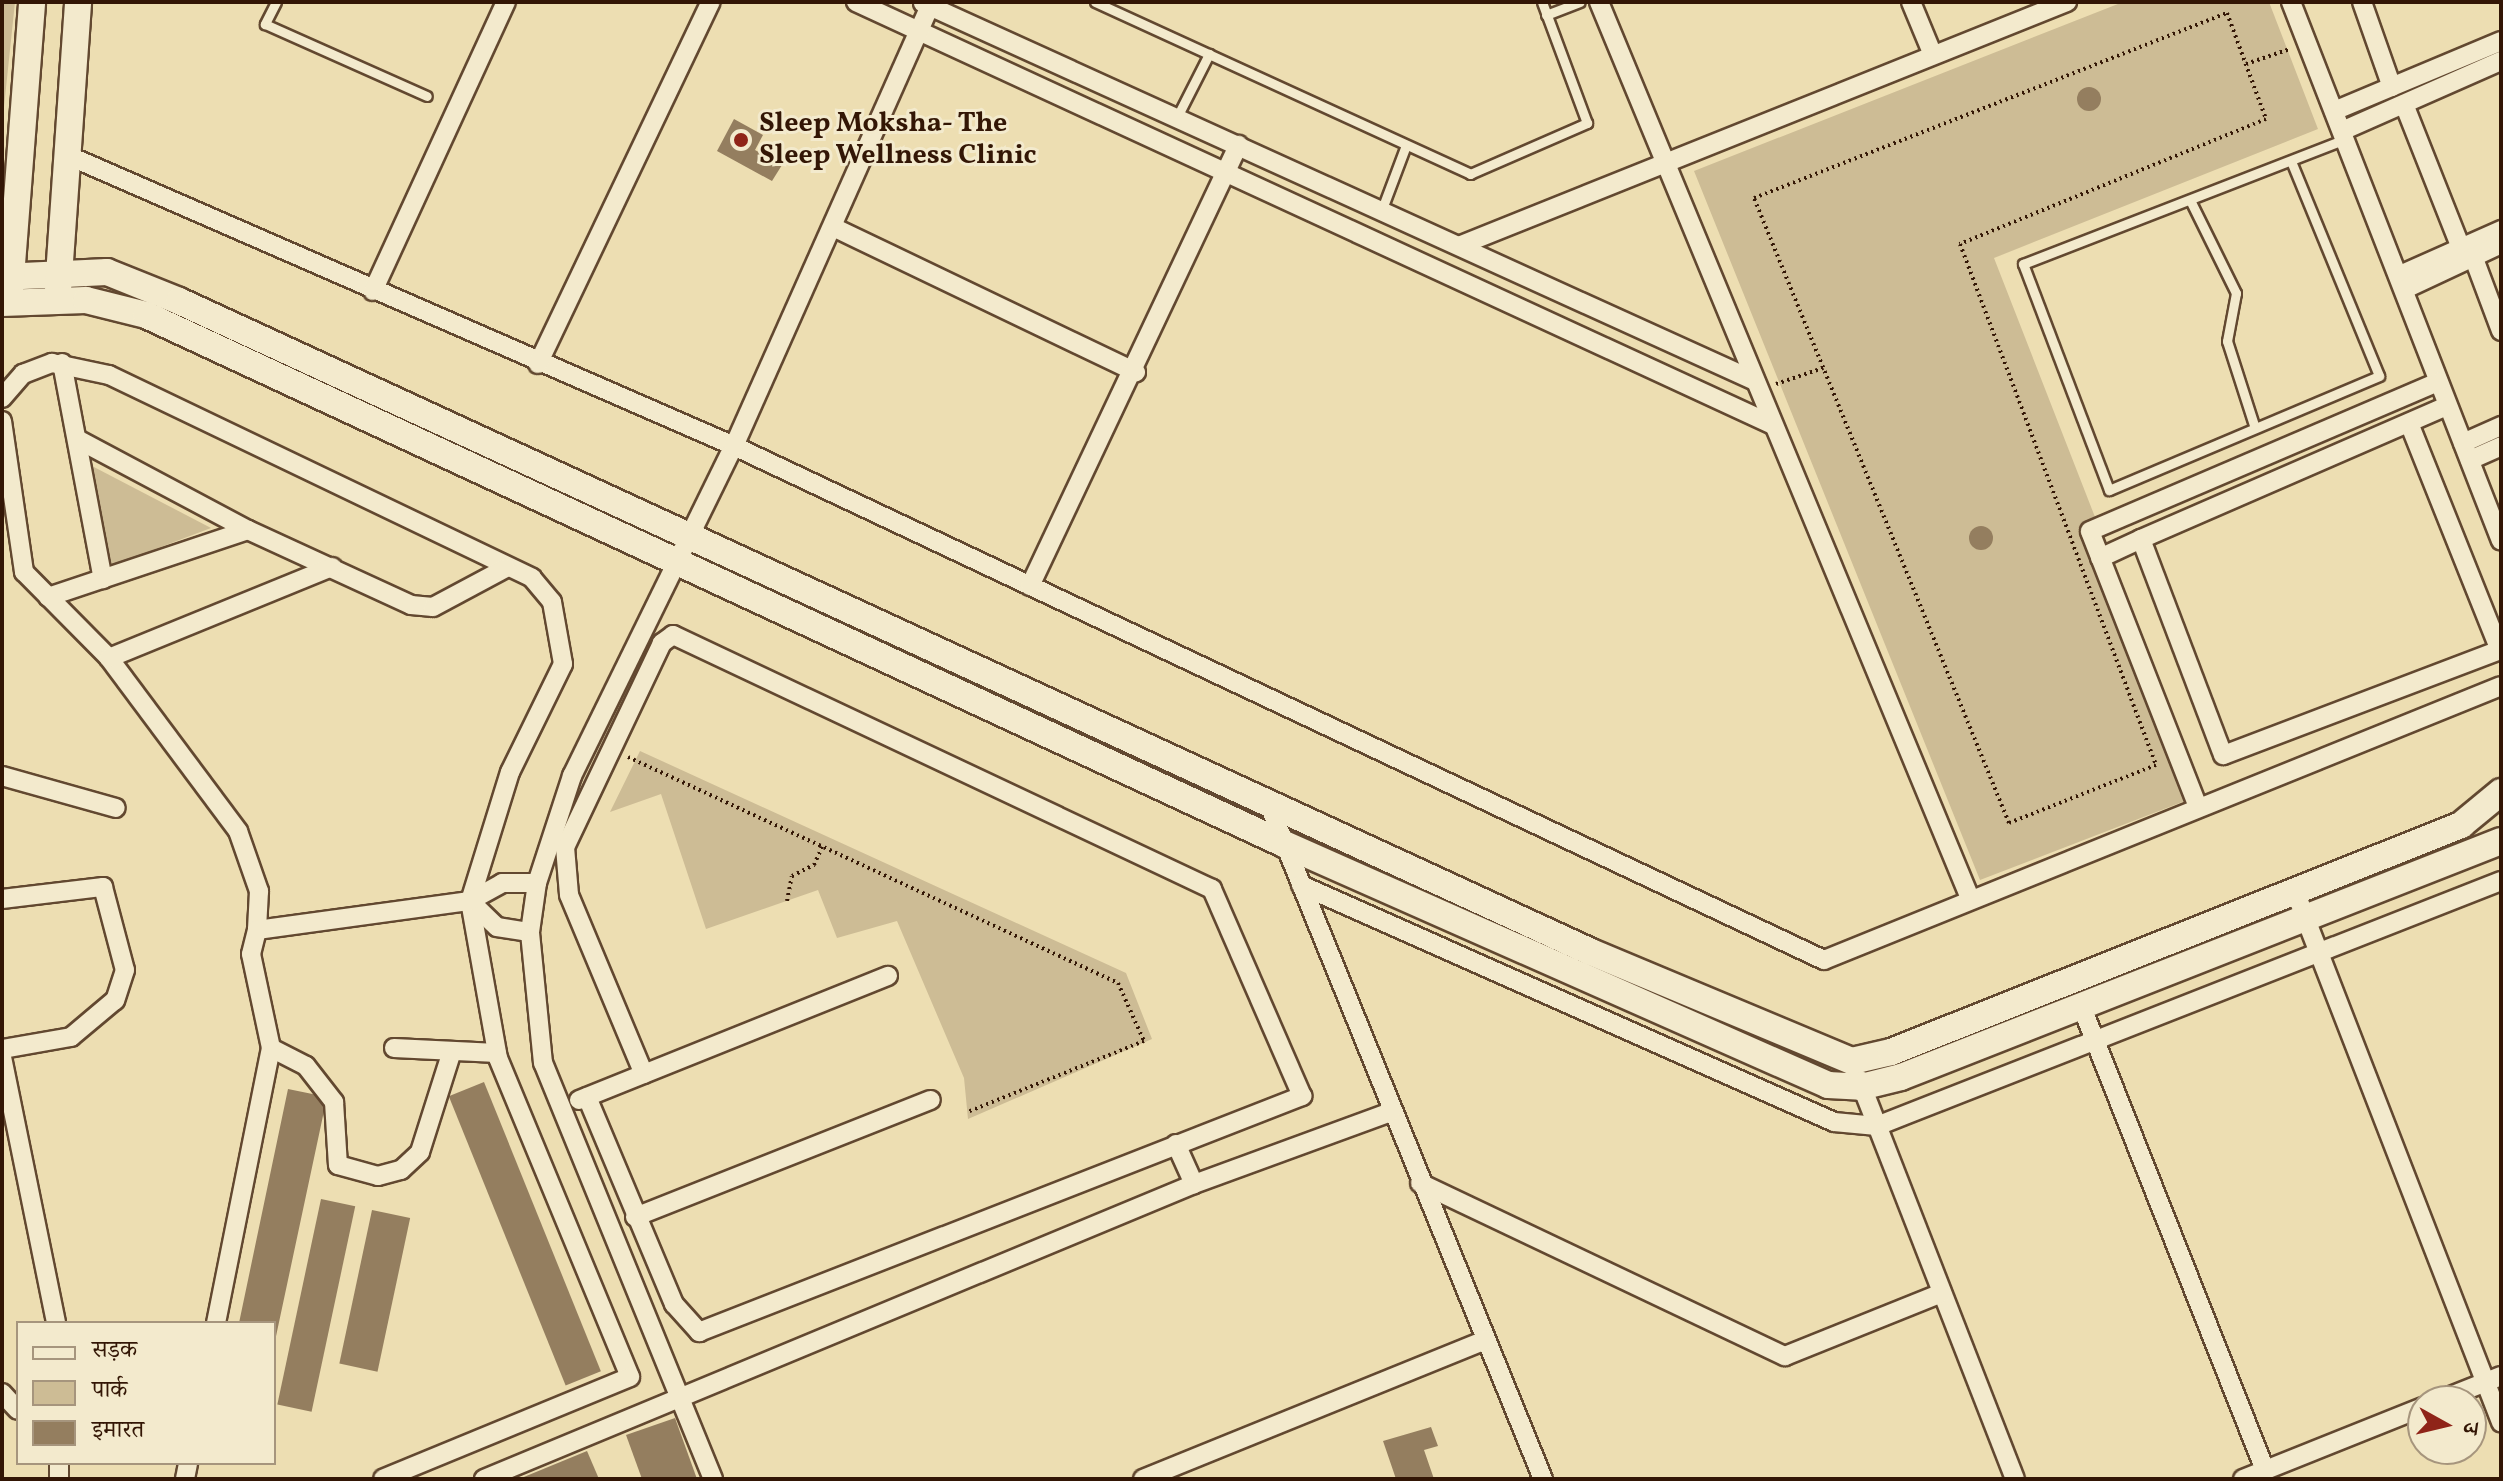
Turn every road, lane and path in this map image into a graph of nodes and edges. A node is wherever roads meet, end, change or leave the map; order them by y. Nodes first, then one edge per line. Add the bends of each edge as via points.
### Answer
1 (32, 2) edge
2 (78, 2) edge
3 (276, 2) edge
4 (506, 2) edge
5 (711, 2) edge
6 (856, 2) edge
7 (1095, 2) edge
8 (1542, 2) edge
9 (1580, 2) edge
10 (1599, 2) edge
11 (1911, 2) edge
12 (2067, 2) edge
13 (2291, 2) edge
14 (2362, 2) edge
15 (928, 4) edge
16 (1546, 15) junction
17 (922, 32) junction
18 (2501, 41) edge
19 (2307, 43) junction
20 (1209, 54) junction
21 (1933, 55) junction
22 (2501, 61) edge
23 (2246, 64) junction
24 (2392, 87) junction
25 (427, 96) dead end
26 (2404, 104) junction
27 (2334, 111) junction
28 (1177, 117) junction
29 (2343, 135) junction
30 (1238, 145) junction
31 (1406, 145) junction
32 (67, 155) junction
33 (11, 158) edge
34 (2291, 161) junction
35 (1666, 162) junction
36 (1226, 172) junction
37 (2190, 200) junction
38 (1382, 209) junction
39 (833, 227) junction
40 (2501, 230) edge
41 (2501, 244) edge
42 (1461, 245) junction
43 (2466, 255) junction
44 (59, 274) junction
45 (2402, 282) junction
46 (6, 289) edge
47 (373, 291) junction
48 (58, 300) junction
49 (2501, 331) edge
50 (62, 363) junction
51 (538, 364) junction
52 (1823, 368) junction
53 (1136, 372) junction
54 (2438, 382) junction
55 (1757, 386) junction
56 (2, 398) edge
57 (2447, 406) junction
58 (2, 421) edge
59 (2409, 423) junction
60 (1773, 425) junction
61 (2501, 426) edge
62 (2255, 428) junction
63 (77, 439) junction
64 (734, 446) junction
65 (2501, 446) edge
66 (2467, 451) junction
67 (248, 530) junction
68 (2141, 539) junction
69 (2501, 541) edge
70 (683, 552) junction
71 (2100, 558) junction
72 (332, 567) junction
73 (506, 568) junction
74 (103, 579) junction
75 (1030, 586) junction
76 (48, 597) junction
77 (109, 658) junction
78 (2501, 686) edge
79 (611, 749) junction
80 (2, 776) edge
81 (2501, 792) edge
82 (1266, 797) junction
83 (2198, 807) junction
84 (116, 808) dead end
85 (2501, 841) edge
86 (1284, 844) junction
87 (822, 847) junction
88 (2501, 881) edge
89 (537, 883) junction
90 (1301, 885) junction
91 (1970, 898) junction
92 (2, 899) edge
93 (470, 901) junction
94 (787, 901) dead end
95 (2300, 903) junction
96 (257, 930) junction
97 (530, 932) junction
98 (2318, 951) junction
99 (888, 976) dead end
100 (2081, 1005) junction
101 (2095, 1040) junction
102 (271, 1048) junction
103 (394, 1048) dead end
104 (2, 1049) edge
105 (497, 1053) junction
106 (451, 1054) junction
107 (2, 1057) edge
108 (1852, 1061) junction
109 (644, 1074) junction
110 (1861, 1087) junction
111 (587, 1097) junction
112 (931, 1100) dead end
113 (561, 1107) junction
114 (967, 1112) dead end
115 (1391, 1112) junction
116 (1877, 1126) junction
117 (1176, 1144) junction
118 (1420, 1183) junction
119 (1194, 1184) junction
120 (635, 1217) junction
121 (1942, 1293) junction
122 (56, 1321) edge
123 (216, 1321) edge
124 (1485, 1340) junction
125 (2493, 1379) edge
126 (2, 1393) edge
127 (681, 1401) junction
128 (16, 1408) edge
129 (2407, 1413) edge
130 (2501, 1422) edge
131 (2265, 1470) junction
132 (383, 1479) edge
133 (484, 1479) edge
134 (713, 1479) edge
135 (1143, 1479) edge
136 (1543, 1479) edge
137 (2015, 1479) edge
138 (2243, 1479) edge

1 - 33 street
2 - 32 street
3 - 25 lane via 265,24
4 - 47 street
5 - 51 street
6 - 17 street
7 - 20 lane
8 - 16 lane
9 - 16 lane
10 - 35 street
11 - 21 street
12 - 21 street
13 - 19 street
14 - 24 street
15 - 17 street
15 - 28 street
16 - 31 lane via 1587,123 1470,174
17 - 36 street
17 - 39 street
18 - 24 street
19 - 23 path
19 - 27 street
20 - 28 lane
20 - 31 lane
21 - 35 street
22 - 26 street
23 - 52 path via 2227,13 1754,198
23 - 52 path via 2266,119 1960,244 2156,765 2009,823
24 - 27 street
26 - 29 street
26 - 43 street
27 - 29 street
28 - 30 street
29 - 34 lane
29 - 45 street
30 - 36 street
30 - 38 street
31 - 38 lane
32 - 44 street
32 - 47 street
33 - 46 street
34 - 37 lane
34 - 62 lane via 2379,376
35 - 42 street
35 - 55 street
36 - 53 street
36 - 60 street
37 - 62 lane via 2236,293 2227,341
37 - 62 lane via 2023,264 2109,490
38 - 42 street
39 - 53 street
39 - 64 street
40 - 43 street
41 - 43 street
42 - 55 street
43 - 45 street
43 - 49 street
44 - 46 street
44 - 48 street
44 - 70 street via 107,272 179,301
45 - 54 street
46 - 48 street
47 - 51 street
48 - 70 street via 146,315
50 - 56 street via 23,374
50 - 63 street
50 - 73 street via 109,375
51 - 64 street
52 - 55 path
53 - 75 street
54 - 57 street
54 - 71 street via 2090,531
55 - 60 street
57 - 59 street
57 - 66 street
58 - 76 street via 24,572
59 - 68 street
59 - 68 street via 2500,650 2223,755
60 - 91 street
61 - 66 street
63 - 67 street
63 - 74 street
64 - 70 street
64 - 75 street
65 - 66 street
66 - 69 street
67 - 72 street
67 - 74 street
68 - 71 street
70 - 82 street
70 - 86 street
70 - 89 street via 572,776
71 - 83 street
72 - 73 street via 411,605 433,607
72 - 77 street
73 - 93 street via 532,578 552,602 563,664 510,772
74 - 76 street
75 - 91 street via 1824,960
76 - 77 street
77 - 96 street via 238,831 259,891
78 - 83 street
79 - 87 path
79 - 109 street via 565,847 564,869
79 - 117 street via 662,643 686,637 1212,889 1301,1102
80 - 84 street
81 - 95 street via 2461,825
82 - 86 street
82 - 108 street via 1591,952
83 - 91 street
85 - 95 street
86 - 90 street
86 - 110 street via 1828,1085
87 - 94 path via 814,865 792,876
87 - 114 path via 1118,983 1144,1041
88 - 98 street
89 - 93 street via 502,883
89 - 97 street
90 - 115 street
90 - 116 street via 1834,1122
92 - 104 street via 103,887 114,906 125,970 115,1000 71,1037
93 - 96 street
93 - 97 street via 497,927
93 - 105 street
95 - 98 street
95 - 100 street
95 - 108 street
96 - 102 street via 251,954
97 - 113 street via 543,1063
98 - 101 street
98 - 125 street
99 - 109 street
100 - 101 street
100 - 110 street
101 - 116 street
101 - 131 street
102 - 106 street via 306,1066 334,1102 338,1165 378,1176 401,1170 420,1152
102 - 123 street
103 - 106 street
105 - 106 street
105 - 132 street via 630,1377
107 - 122 street
108 - 110 street
109 - 111 street
110 - 116 street
111 - 113 street
111 - 120 street
112 - 120 street
113 - 127 street
115 - 118 street
115 - 119 street
116 - 121 street
117 - 119 street
117 - 120 street via 699,1332 674,1304
118 - 121 street via 1785,1356
118 - 124 street
119 - 127 street
121 - 137 street
124 - 135 street
124 - 136 street
125 - 130 street
126 - 128 street
127 - 133 street
127 - 134 street
129 - 131 street
131 - 138 street

